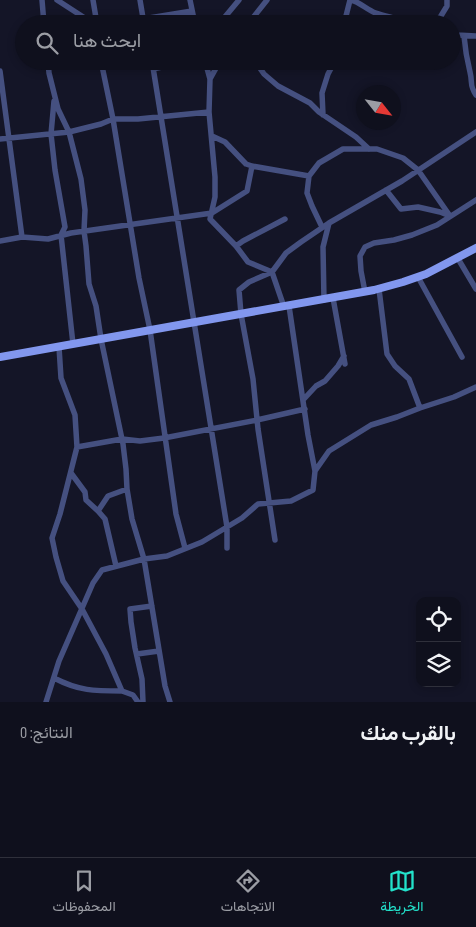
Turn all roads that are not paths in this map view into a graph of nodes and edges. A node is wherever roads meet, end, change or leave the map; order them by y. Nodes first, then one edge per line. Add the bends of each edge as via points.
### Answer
1 (42, 0) edge
2 (57, 0) edge
3 (93, 0) edge
4 (140, 0) edge
5 (190, 0) edge
6 (239, 0) edge
7 (267, 0) edge
8 (350, 0) edge
9 (447, 0) edge
10 (192, 11) junction
11 (43, 15) edge
12 (81, 15) edge
13 (94, 15) edge
14 (143, 15) edge
15 (173, 15) edge
16 (193, 15) edge
17 (226, 15) edge
18 (255, 15) edge
19 (346, 15) edge
20 (386, 15) edge
21 (441, 15) edge
22 (461, 36) edge
23 (464, 36) junction
24 (476, 36) edge
25 (49, 70) edge
26 (103, 70) edge
27 (153, 70) edge
28 (208, 70) edge
29 (215, 70) edge
30 (262, 70) edge
31 (330, 70) edge
32 (0, 71) edge
33 (210, 79) junction
34 (55, 96) junction
35 (476, 96) edge
36 (209, 112) junction
37 (323, 114) junction
38 (161, 117) junction
39 (113, 119) junction
40 (69, 132) junction
41 (476, 132) edge
42 (51, 134) junction
43 (212, 136) junction
44 (9, 138) junction
45 (0, 139) edge
46 (369, 149) junction
47 (252, 166) junction
48 (418, 170) junction
49 (309, 176) junction
50 (386, 190) junction
51 (476, 200) edge
52 (212, 213) junction
53 (450, 216) junction
54 (176, 218) junction
55 (285, 219) dead end
56 (329, 223) junction
57 (131, 224) junction
58 (322, 227) junction
59 (84, 231) junction
60 (61, 235) junction
61 (22, 237) junction
62 (0, 241) edge
63 (236, 246) junction
64 (476, 248) edge
65 (457, 257) junction
66 (272, 272) junction
67 (418, 277) junction
68 (379, 289) junction
69 (476, 289) edge
70 (365, 292) junction
71 (333, 298) junction
72 (324, 300) junction
73 (287, 306) junction
74 (241, 314) junction
75 (193, 323) junction
76 (150, 330) junction
77 (101, 339) junction
78 (73, 344) junction
79 (59, 346) junction
80 (344, 356) junction
81 (0, 357) edge
82 (462, 357) dead end
83 (345, 364) dead end
84 (476, 387) edge
85 (303, 400) junction
86 (305, 408) junction
87 (420, 408) junction
88 (258, 420) junction
89 (211, 428) junction
90 (164, 438) junction
91 (122, 439) junction
92 (77, 447) junction
93 (315, 472) junction
94 (71, 473) junction
95 (127, 489) junction
96 (269, 503) junction
97 (98, 511) junction
98 (227, 527) junction
99 (275, 540) dead end
100 (185, 548) junction
101 (228, 548) dead end
102 (144, 559) junction
103 (116, 566) junction
104 (152, 606) junction
105 (82, 609) junction
106 (159, 651) junction
107 (137, 654) junction
108 (54, 678) junction
109 (122, 691) junction
110 (46, 702) edge
111 (138, 702) edge
112 (142, 702) edge
113 (170, 702) edge

1 - 11 street
2 - 12 street
3 - 13 street
4 - 14 street
5 - 10 street
6 - 17 street
7 - 18 street
8 - 19 street
8 - 20 street
9 - 21 street
10 - 15 street
10 - 16 street
22 - 23 street
23 - 24 street
23 - 35 street via 470,87
25 - 34 street
26 - 39 street
27 - 38 street
28 - 33 street
29 - 33 street
30 - 37 street via 278,86
31 - 37 street via 322,93
32 - 44 street
33 - 36 street
34 - 40 street
34 - 42 street
36 - 38 street
36 - 43 street
37 - 46 street
38 - 39 street
38 - 54 street
39 - 40 street
39 - 57 street
40 - 42 street
40 - 59 street via 81,179
41 - 48 street
42 - 44 street
42 - 60 street via 65,227
43 - 47 street via 226,142 246,164
43 - 52 street via 215,197
44 - 45 street
44 - 61 street
46 - 48 street via 402,158
46 - 49 street via 343,149 319,163
47 - 49 street
47 - 52 street via 247,191
48 - 50 street
48 - 53 street
49 - 58 street via 307,193
50 - 53 street via 401,209 418,207
50 - 56 street
51 - 53 street
52 - 54 street
52 - 63 street via 210,219
53 - 70 street via 412,235 365,247 360,256
54 - 57 street
54 - 75 street
55 - 63 street
56 - 58 street
56 - 72 street via 323,247
57 - 59 street
57 - 76 street
58 - 66 street via 286,254
59 - 60 street
59 - 77 street via 89,284
60 - 61 street via 48,239
60 - 78 street
61 - 62 street
63 - 66 street via 248,262
64 - 65 main road
65 - 67 main road
65 - 69 street
66 - 73 street
66 - 74 street via 239,290
67 - 68 main road
67 - 82 street
68 - 70 main road
68 - 87 street via 387,354 409,379
70 - 71 main road
71 - 72 main road
71 - 80 street
72 - 73 main road
73 - 74 main road
73 - 85 street
74 - 75 main road
74 - 88 street
75 - 76 main road
75 - 89 street
76 - 77 main road
76 - 90 street
77 - 78 main road
77 - 91 street
78 - 79 main road
79 - 81 main road
79 - 92 street via 61,378 75,415
80 - 83 street
80 - 85 street via 325,381
84 - 87 street
85 - 86 street
86 - 88 street
86 - 93 street
87 - 93 street via 371,425 329,451
88 - 89 street
88 - 96 street
89 - 90 street
89 - 98 street
90 - 91 street
90 - 100 street
91 - 92 street
91 - 95 street
92 - 94 street
93 - 96 street via 313,490 291,501
94 - 97 street via 85,492 86,500
94 - 105 street via 52,538 63,581
95 - 97 street via 108,496
95 - 102 street
96 - 98 street via 258,504
96 - 99 street
97 - 103 street via 105,519
98 - 100 street
98 - 101 street
100 - 102 street via 167,556
102 - 103 street
102 - 104 street
103 - 105 street via 102,570
104 - 106 street
104 - 107 street via 130,609
105 - 108 street
105 - 109 street
106 - 107 street
106 - 113 street
107 - 112 street
108 - 109 street via 78,689
108 - 110 street
109 - 111 street via 134,695

